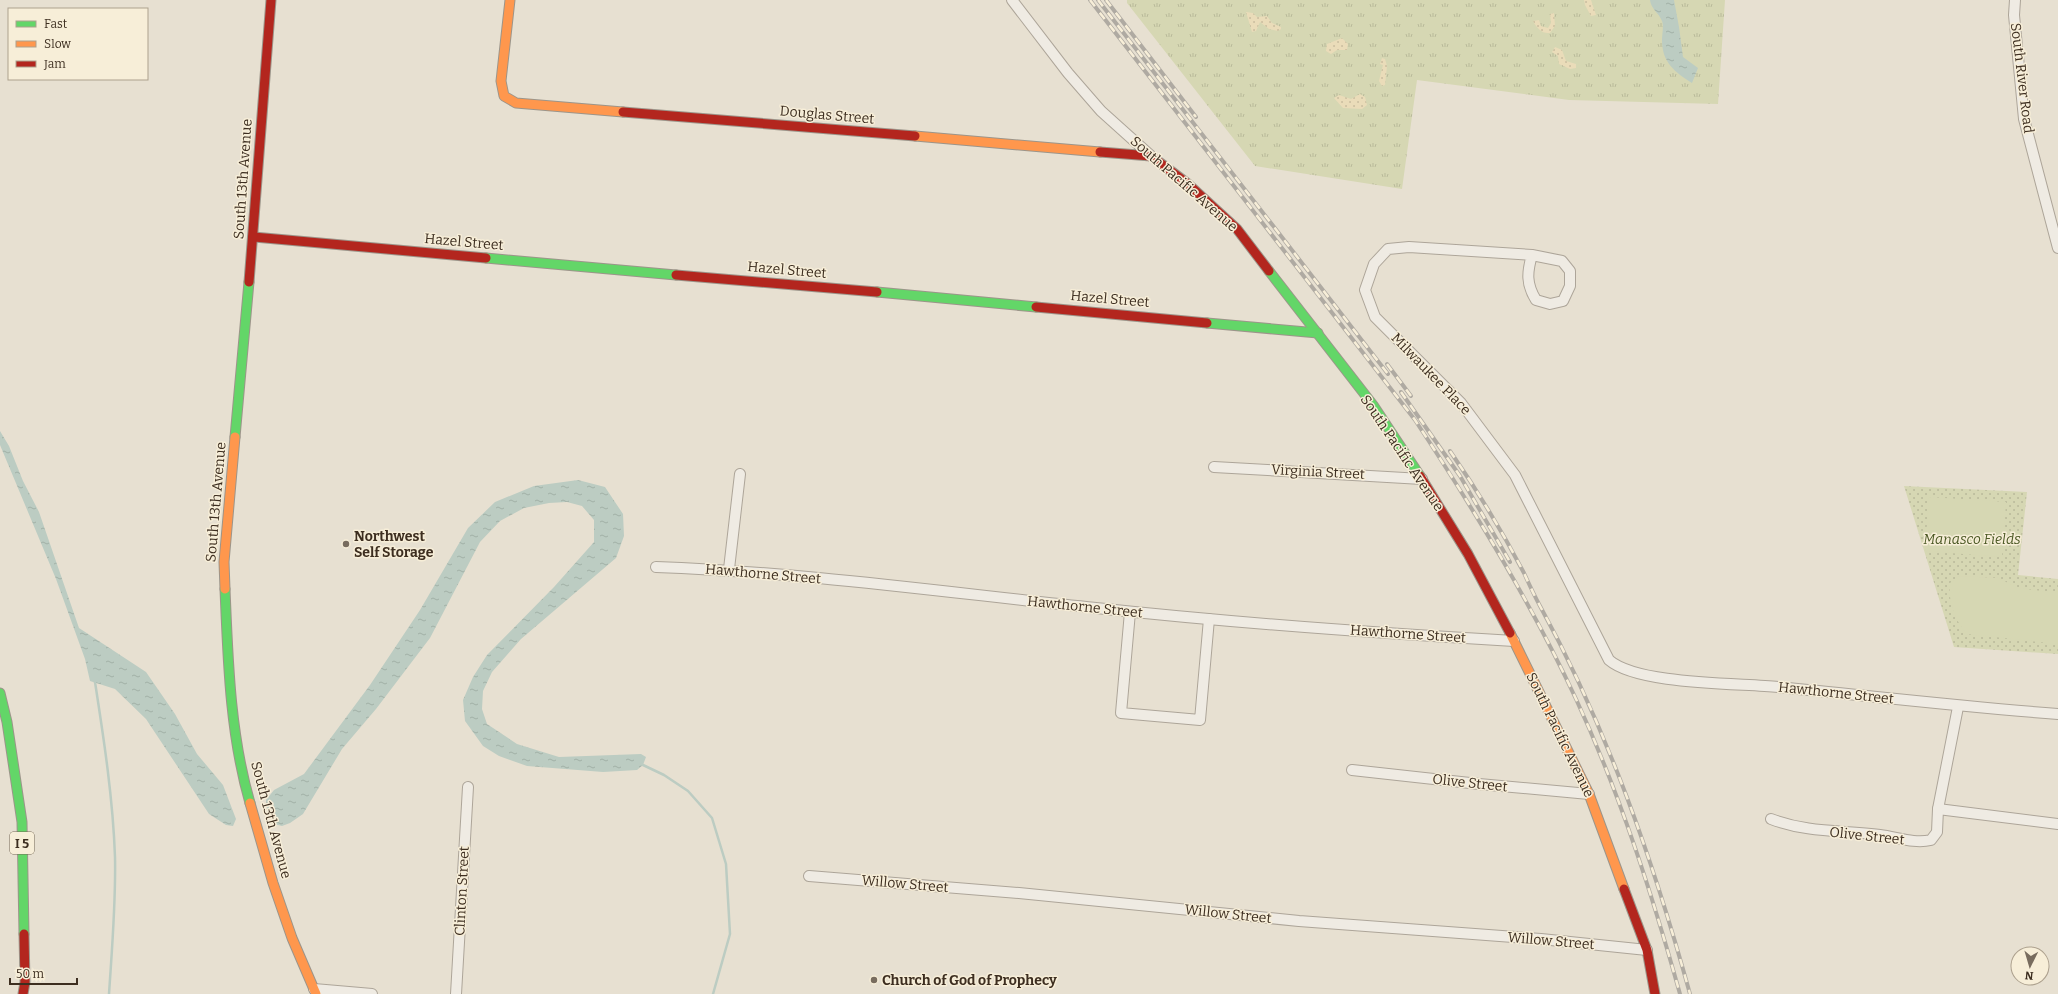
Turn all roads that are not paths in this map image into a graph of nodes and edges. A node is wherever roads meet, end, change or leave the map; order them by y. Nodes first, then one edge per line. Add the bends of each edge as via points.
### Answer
1 (271, 0) edge
2 (510, 0) edge
3 (1012, 0) edge
4 (2015, 0) edge
5 (1151, 156) junction
6 (253, 237) junction
7 (2058, 248) edge
8 (1532, 255) junction
9 (1318, 333) junction
10 (1214, 467) dead end
11 (740, 474) dead end
12 (1422, 479) junction
13 (656, 567) dead end
14 (729, 570) junction
15 (1130, 612) junction
16 (1209, 619) junction
17 (1514, 641) junction
18 (1616, 666) joint
19 (0, 693) edge
20 (1958, 707) junction
21 (2058, 714) edge
22 (1352, 770) dead end
23 (468, 787) dead end
24 (1589, 794) junction
25 (1938, 809) junction
26 (1771, 819) dead end
27 (2058, 824) edge
28 (809, 876) dead end
29 (1647, 950) junction
30 (315, 992) edge
31 (23, 994) edge
32 (372, 994) edge
33 (456, 994) edge
34 (1655, 994) edge

1 - 6 main road, South 13th Avenue
2 - 5 main road, Douglas Street via 500,81 504,96 516,103
3 - 5 street, South Pacific Avenue via 1101,111
4 - 7 street, South River Road via 2014,15 2024,119
5 - 9 main road, South Pacific Avenue via 1188,184 1237,229
6 - 9 main road, Hazel Street
6 - 30 main road, South 13th Avenue via 224,562 229,677 236,737 247,793 273,883 292,938
8 - 8 street via 1562,261 1570,271 1570,286 1563,301 1550,304 1536,300 1529,288 1527,271
8 - 18 street, Milwaukee Place via 1409,247 1388,249 1374,264 1365,290 1375,317 1461,403 1515,475 1604,653
9 - 12 main road, South Pacific Avenue via 1373,406
10 - 12 street, Virginia Street
11 - 14 street
12 - 17 main road, South Pacific Avenue via 1468,554
13 - 14 street, Hawthorne Street
14 - 15 street, Hawthorne Street
15 - 16 street, Hawthorne Street
15 - 16 street via 1121,713 1153,716 1200,720
16 - 17 street, Hawthorne Street via 1415,636
17 - 24 main road, South Pacific Avenue
18 - 20 street, Hawthorne Street via 1638,674 1676,679
19 - 31 main road, I 5 via 7,722 22,822 25,982
20 - 21 street, Hawthorne Street
20 - 25 street, Olive Street
22 - 24 street, Olive Street
23 - 33 street, Clinton Street
24 - 29 main road, South Pacific Avenue
25 - 26 street, Olive Street via 1938,832 1931,840 1921,843 1879,835 1818,831 1789,826
25 - 27 street
28 - 29 street, Willow Street via 1016,892 1299,921
29 - 34 main road, South Pacific Avenue
30 - 32 street

